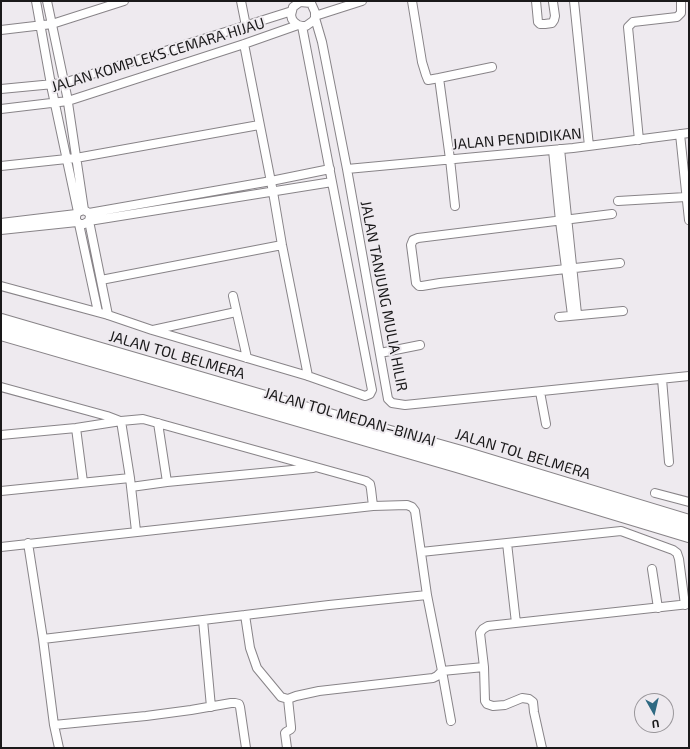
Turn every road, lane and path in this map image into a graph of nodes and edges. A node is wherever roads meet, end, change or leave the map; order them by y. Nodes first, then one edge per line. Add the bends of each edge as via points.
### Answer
1 (36, 1) edge
2 (47, 1) edge
3 (124, 1) edge
4 (241, 1) edge
5 (362, 1) edge
6 (412, 1) edge
7 (536, 1) edge
8 (574, 1) edge
9 (681, 1) edge
10 (311, 2) edge
11 (553, 2) dead end
12 (295, 5) edge
13 (315, 17) junction
14 (52, 24) junction
15 (40, 25) junction
16 (300, 25) junction
17 (246, 26) junction
18 (1, 30) edge
19 (244, 44) junction
20 (492, 67) dead end
21 (439, 78) junction
22 (64, 85) junction
23 (52, 87) junction
24 (1, 89) edge
25 (67, 98) junction
26 (55, 101) junction
27 (1, 109) edge
28 (259, 125) junction
29 (689, 133) edge
30 (680, 134) junction
31 (639, 140) junction
32 (588, 146) junction
33 (556, 150) junction
34 (76, 158) junction
35 (67, 159) junction
36 (450, 159) junction
37 (1, 166) edge
38 (330, 169) junction
39 (346, 169) junction
40 (271, 181) junction
41 (332, 182) junction
42 (273, 192) junction
43 (686, 197) junction
44 (618, 201) dead end
45 (455, 206) dead end
46 (612, 214) dead end
47 (81, 216) junction
48 (564, 220) junction
49 (689, 220) edge
50 (89, 222) junction
51 (1, 223) edge
52 (1, 230) edge
53 (282, 245) junction
54 (620, 263) dead end
55 (569, 269) junction
56 (101, 280) junction
57 (1, 286) edge
58 (233, 296) dead end
59 (623, 310) dead end
60 (98, 312) junction
61 (236, 312) junction
62 (108, 315) junction
63 (574, 315) junction
64 (559, 317) dead end
65 (1, 321) edge
66 (152, 330) junction
67 (1, 333) edge
68 (420, 345) dead end
69 (380, 353) junction
70 (247, 358) junction
71 (308, 376) junction
72 (689, 376) edge
73 (662, 379) junction
74 (1, 387) edge
75 (540, 392) junction
76 (121, 421) junction
77 (158, 423) junction
78 (546, 424) dead end
79 (76, 428) junction
80 (1, 435) edge
81 (669, 462) dead end
82 (318, 467) junction
83 (130, 478) junction
84 (83, 482) junction
85 (167, 482) junction
86 (131, 487) junction
87 (1, 491) edge
88 (655, 494) dead end
89 (689, 502) edge
90 (373, 506) junction
91 (689, 522) edge
92 (136, 532) junction
93 (689, 535) edge
94 (28, 543) junction
95 (508, 543) junction
96 (1, 547) edge
97 (421, 552) junction
98 (652, 569) dead end
99 (427, 595) junction
100 (687, 605) edge
101 (658, 608) junction
102 (245, 616) junction
103 (203, 620) junction
104 (516, 622) junction
105 (43, 639) junction
106 (484, 667) junction
107 (442, 671) junction
108 (288, 699) junction
109 (211, 707) junction
110 (451, 721) dead end
111 (54, 725) junction
112 (59, 748) edge
113 (246, 748) edge
114 (287, 748) edge
115 (542, 748) edge

1 - 15 street
2 - 14 street
3 - 14 street
4 - 17 street
5 - 13 street
6 - 21 street via 426,75 428,80
7 - 11 street via 540,24 552,23 554,20
8 - 32 street
9 - 31 street via 681,13 677,17 633,22 628,27
10 - 12 street via 300,2
10 - 13 street
12 - 16 street via 292,19
12 - 17 street, JALAN KOMPLEKS CEMARA HIJAU
13 - 16 street via 310,24
13 - 39 street, JALAN TANJUNG MULIA HILIR
14 - 15 street
14 - 22 street
15 - 18 street
15 - 23 street
16 - 19 street, JALAN KOMPLEKS CEMARA HIJAU
16 - 38 street
17 - 22 street, JALAN KOMPLEKS CEMARA HIJAU
19 - 25 street, JALAN KOMPLEKS CEMARA HIJAU
19 - 28 street
20 - 21 street
21 - 36 street
22 - 23 street, JALAN KOMPLEKS CEMARA HIJAU
22 - 25 street
23 - 24 street, JALAN KOMPLEKS CEMARA HIJAU
23 - 26 street
25 - 26 street, JALAN KOMPLEKS CEMARA HIJAU
25 - 34 street
26 - 27 street, JALAN KOMPLEKS CEMARA HIJAU
26 - 35 street
28 - 34 street
28 - 40 street
29 - 30 street, JALAN PENDIDIKAN
30 - 31 street, JALAN PENDIDIKAN
30 - 43 street
31 - 32 street, JALAN PENDIDIKAN
32 - 33 street, JALAN PENDIDIKAN
33 - 36 street, JALAN PENDIDIKAN
33 - 48 street
34 - 35 street
34 - 47 street
35 - 37 street
35 - 47 street
36 - 39 street, JALAN PENDIDIKAN
36 - 45 street
38 - 40 street
38 - 41 street
39 - 69 street, JALAN TANJUNG MULIA HILIR
40 - 42 street
40 - 47 street
41 - 42 street
41 - 71 street via 372,390 365,396
42 - 50 street
42 - 53 street
43 - 44 street
43 - 49 street
46 - 48 street
47 - 50 street via 84,224
47 - 51 street
47 - 52 street
47 - 60 street
48 - 55 street
48 - 55 street via 418,238 413,240 411,245 418,286
50 - 56 street
53 - 56 street
53 - 71 street
54 - 55 street
55 - 63 street
56 - 62 street
57 - 60 street
58 - 61 street
59 - 63 street
60 - 62 street
61 - 66 street
61 - 70 street
62 - 66 street
63 - 64 street
65 - 91 highway, JALAN TOL BELMERA via 461,453
66 - 70 street
67 - 93 highway, JALAN TOL MEDAN–BINJAI
68 - 69 street
69 - 75 street, JALAN TANJUNG MULIA HILIR via 388,399 392,403 405,405
70 - 71 street
72 - 73 street, JALAN TANJUNG MULIA HILIR
73 - 75 street, JALAN TANJUNG MULIA HILIR
73 - 81 street
74 - 76 street
75 - 78 street
76 - 77 street via 143,419
76 - 79 street
76 - 83 street
77 - 82 street
77 - 85 street
79 - 80 street
79 - 84 street
82 - 85 street
82 - 90 street via 366,480 370,484
83 - 84 street
83 - 86 street
84 - 87 street
85 - 86 street
86 - 92 street
88 - 89 street
90 - 92 street
90 - 97 street via 412,507 415,511
92 - 94 street
94 - 96 street
94 - 105 street
95 - 97 street
95 - 100 street via 621,531 677,553
95 - 104 street
97 - 99 street
98 - 101 street
99 - 102 street
99 - 107 street
100 - 101 street
101 - 104 street
102 - 103 street
102 - 108 street via 250,648 257,668 281,697
103 - 105 street
103 - 109 street
104 - 106 street via 488,626 480,633
105 - 111 street
106 - 107 street
106 - 115 street via 487,704 505,704 522,698 533,702
107 - 108 street via 433,678 319,691
107 - 110 street
108 - 114 street via 291,729 285,733
109 - 111 street
109 - 113 street via 239,704
111 - 112 street

